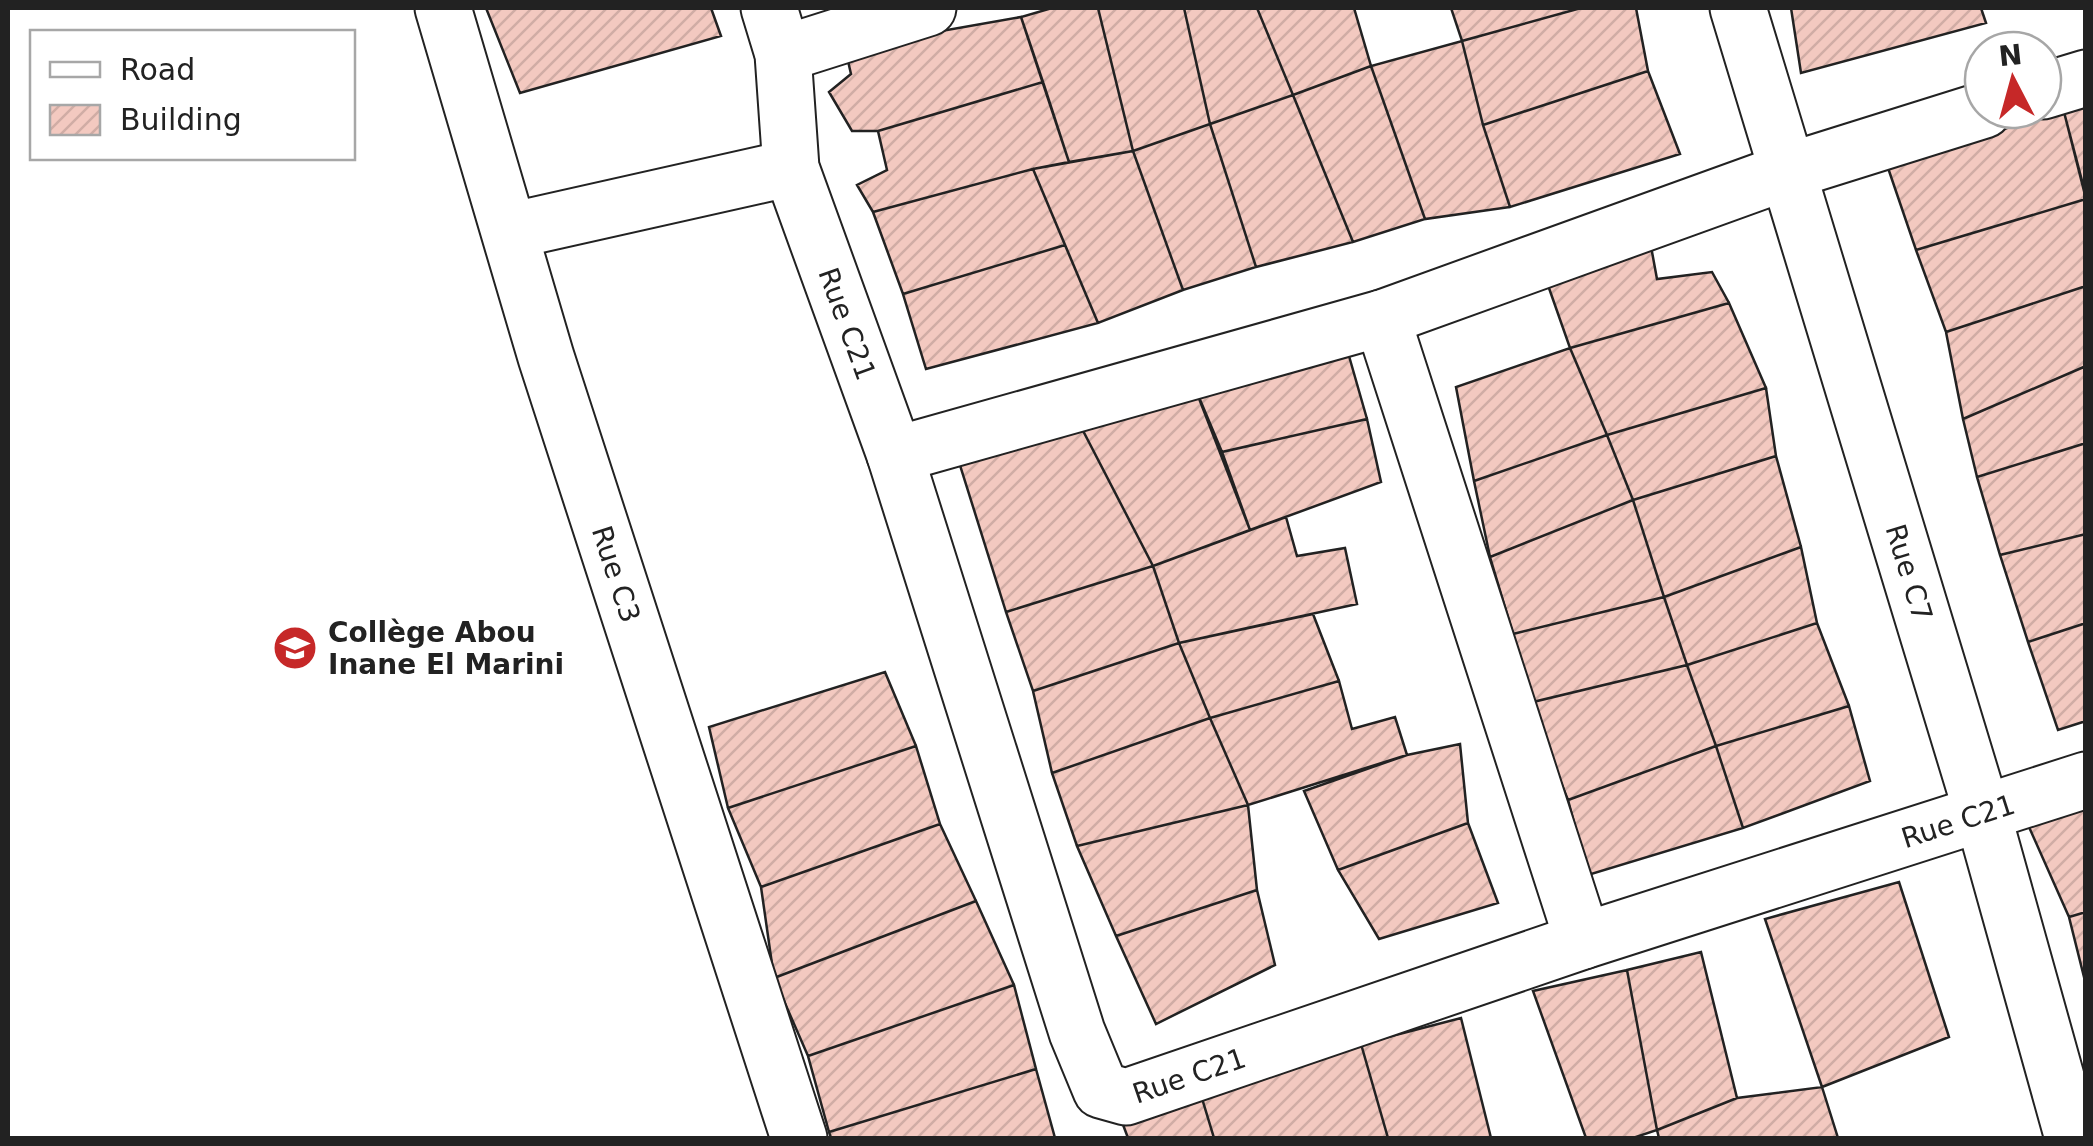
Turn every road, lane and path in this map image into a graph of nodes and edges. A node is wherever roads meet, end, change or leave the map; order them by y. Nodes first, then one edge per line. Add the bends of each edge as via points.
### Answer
1 (443, 8) edge
2 (928, 8) edge
3 (1738, 8) edge
4 (776, 31) edge
5 (1963, 117) edge
6 (791, 168) junction
7 (1786, 172) junction
8 (510, 231) junction
9 (1382, 318) junction
10 (894, 455) junction
11 (2086, 780) edge
12 (1982, 812) junction
13 (1582, 941) junction
14 (799, 1138) edge
15 (2073, 1138) edge

1 - 8 street, Rue C3
2 - 4 street
3 - 7 street, Rue C7
4 - 6 street, Rue C21
5 - 7 street
6 - 8 street
6 - 10 street, Rue C21
7 - 9 street
7 - 12 street, Rue C7
8 - 14 street, Rue C3
9 - 10 street
9 - 13 street
10 - 13 street, Rue C21 via 1076,1032 1101,1090 1126,1097
11 - 12 street, Rue C21
12 - 13 street, Rue C21
12 - 15 street, Rue C7

